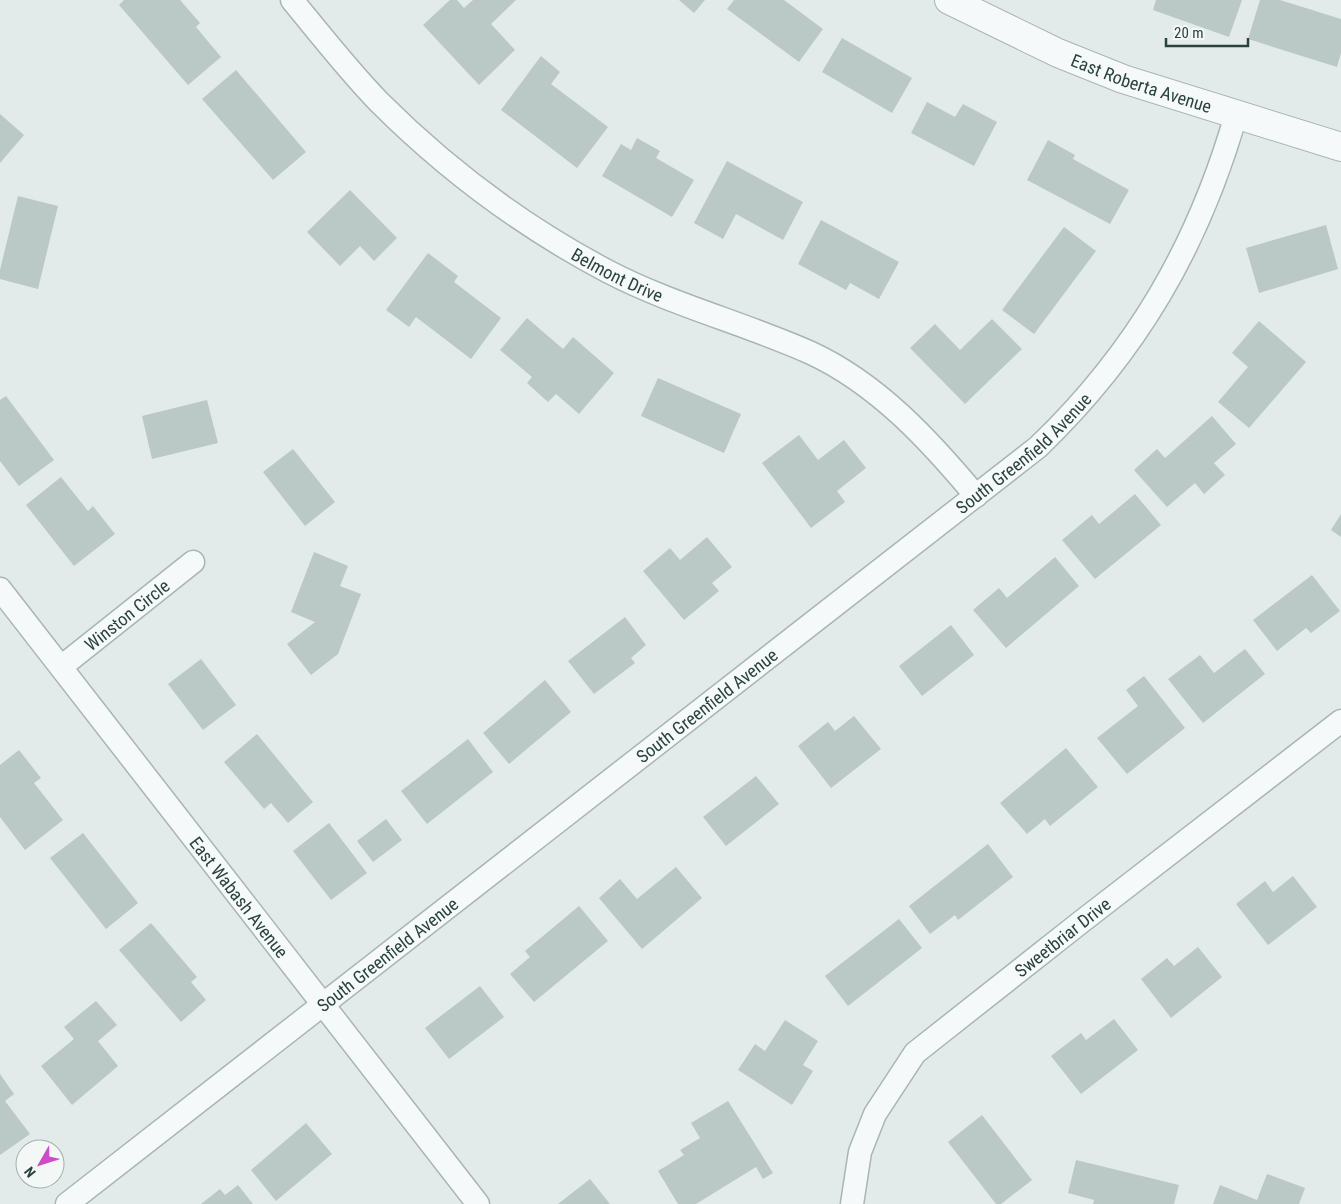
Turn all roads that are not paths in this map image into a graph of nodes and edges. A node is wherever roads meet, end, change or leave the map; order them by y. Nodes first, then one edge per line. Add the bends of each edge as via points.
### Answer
1 (292, 0) edge
2 (949, 0) edge
3 (1236, 115) junction
4 (1341, 147) edge
5 (976, 496) junction
6 (193, 562) dead end
7 (0, 589) edge
8 (61, 668) junction
9 (1341, 721) edge
10 (323, 1005) junction
11 (67, 1204) edge
12 (478, 1204) edge
13 (852, 1204) edge

1 - 5 street, Belmont Drive via 378,101 434,154 490,199 545,236 608,272 666,299 812,354 863,384 901,414
2 - 3 street, East Roberta Avenue via 1023,37 1107,73
3 - 4 street, East Roberta Avenue
3 - 5 street, South Greenfield Avenue via 1201,217 1172,277 1133,338 1108,373 1068,418 1038,447
5 - 10 street, South Greenfield Avenue
6 - 8 street, Winston Circle
7 - 8 street, East Wabash Avenue
8 - 10 street, East Wabash Avenue
9 - 13 street, Sweetbriar Drive via 916,1053 875,1114 860,1152
10 - 11 street, South Greenfield Avenue
10 - 12 street, East Wabash Avenue

